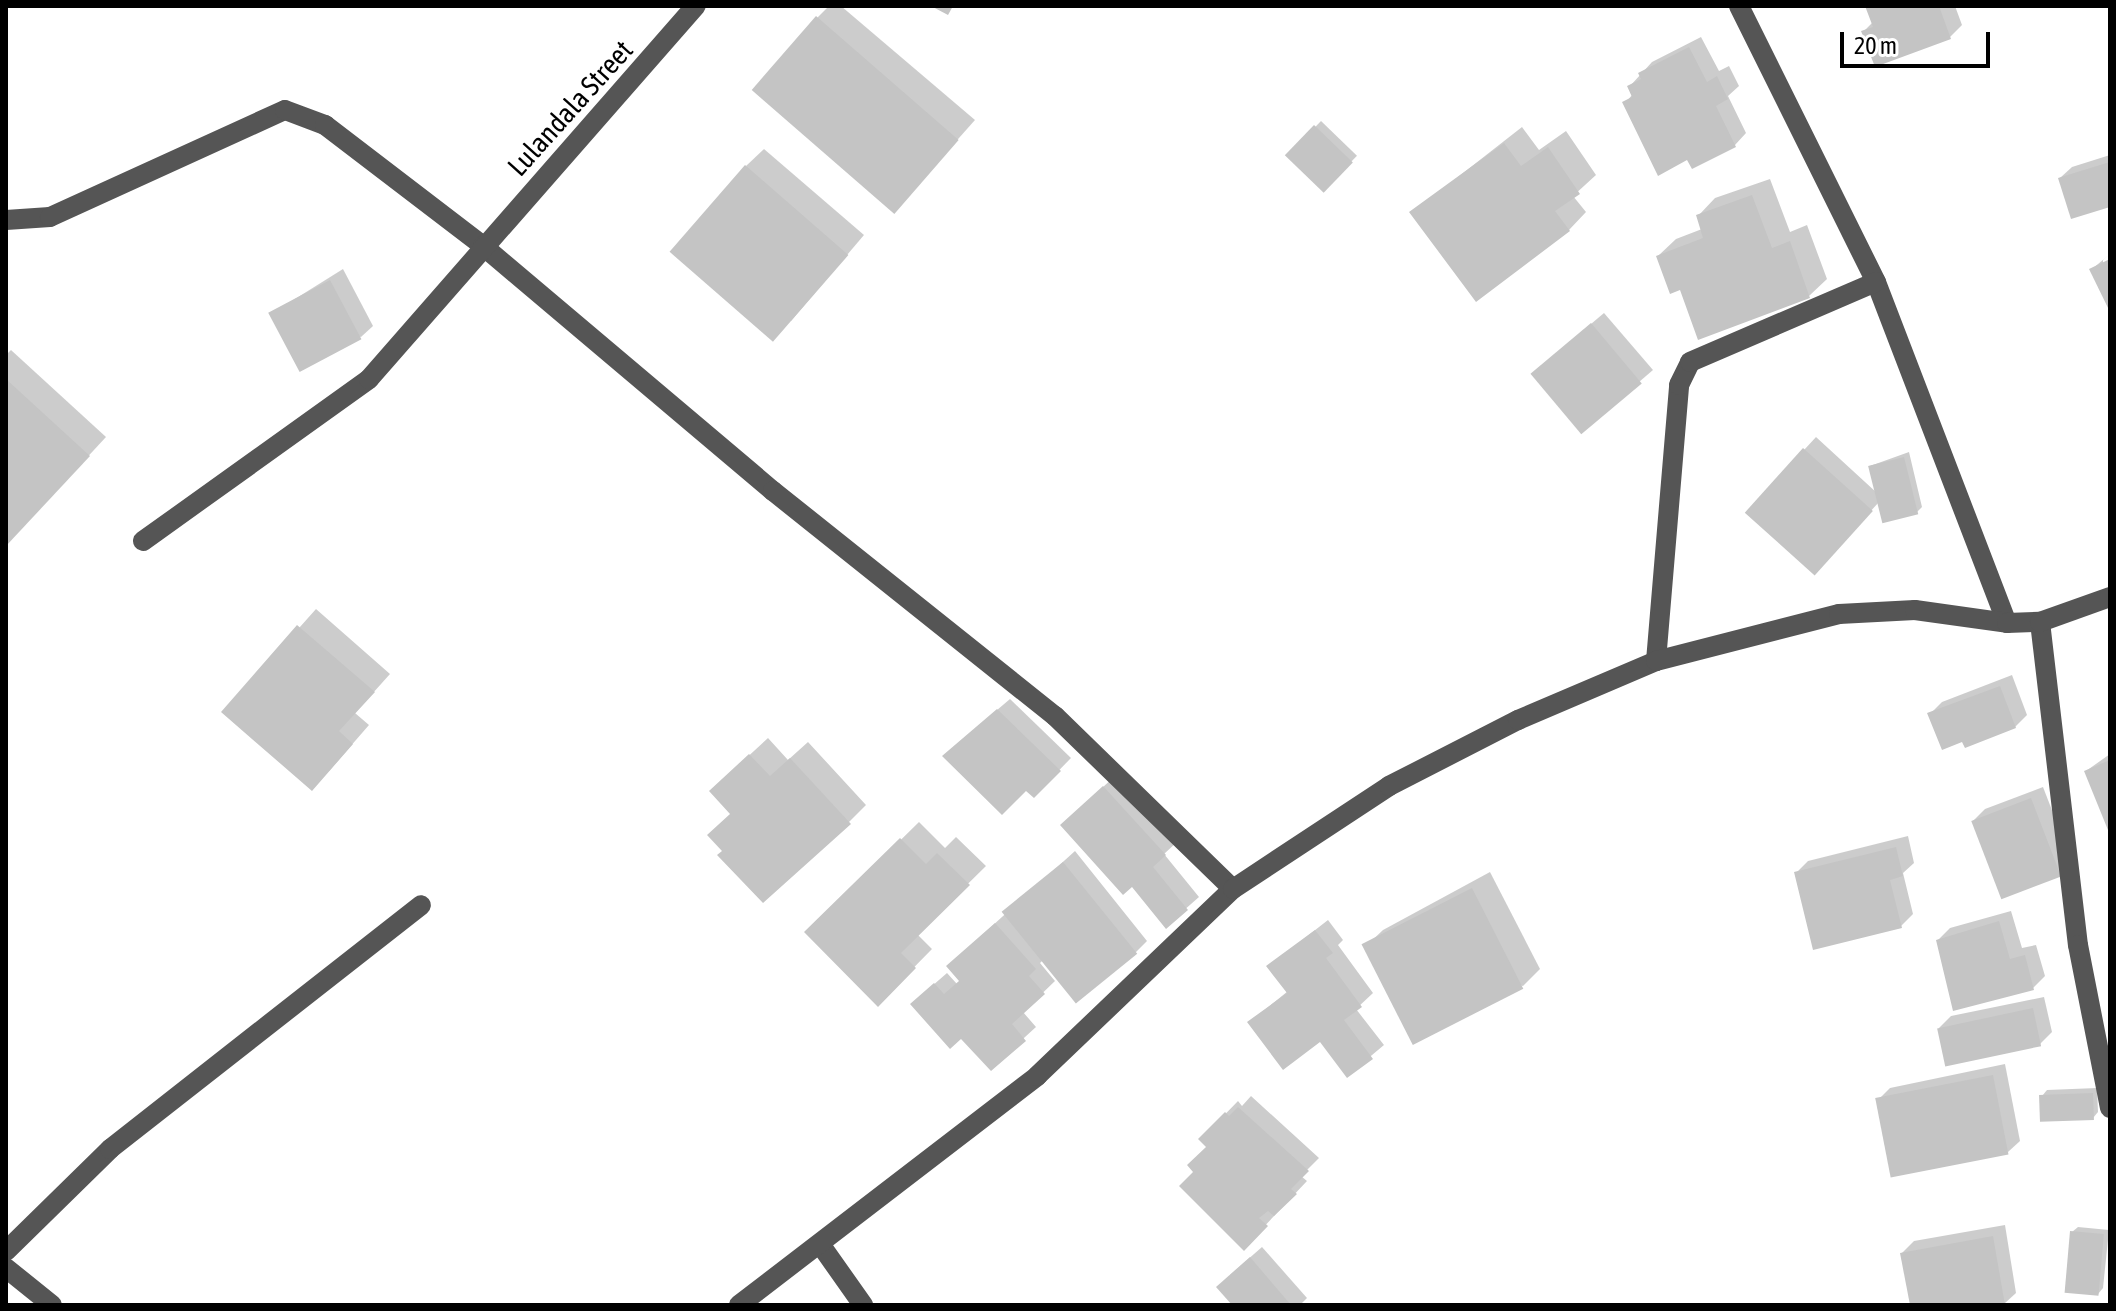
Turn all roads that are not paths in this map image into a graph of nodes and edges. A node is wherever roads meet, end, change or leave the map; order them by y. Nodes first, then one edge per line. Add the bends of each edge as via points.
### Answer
1 (696, 6) edge
2 (1739, 6) edge
3 (6, 220) edge
4 (483, 246) junction
5 (1876, 282) junction
6 (143, 541) dead end
7 (2110, 597) edge
8 (2040, 622) junction
9 (2007, 623) junction
10 (1656, 661) junction
11 (1233, 889) junction
12 (421, 905) dead end
13 (2110, 1108) edge
14 (820, 1244) junction
15 (6, 1251) edge
16 (6, 1268) edge
17 (52, 1305) edge
18 (739, 1305) edge
19 (863, 1305) edge

1 - 4 street, Lulandala Street
2 - 5 street
3 - 4 street via 50,217 285,110 325,125
4 - 6 street, Lulandala Street via 369,379
4 - 11 street via 773,491 1055,716
5 - 9 street
5 - 10 street via 1705,351 1690,362 1679,385
7 - 8 street
8 - 9 street
8 - 13 street via 2078,945
9 - 10 street via 1915,610 1839,614
10 - 11 street via 1518,720 1389,786
11 - 14 street via 1037,1076
12 - 15 street via 110,1149
14 - 18 street
14 - 19 street
16 - 17 street

